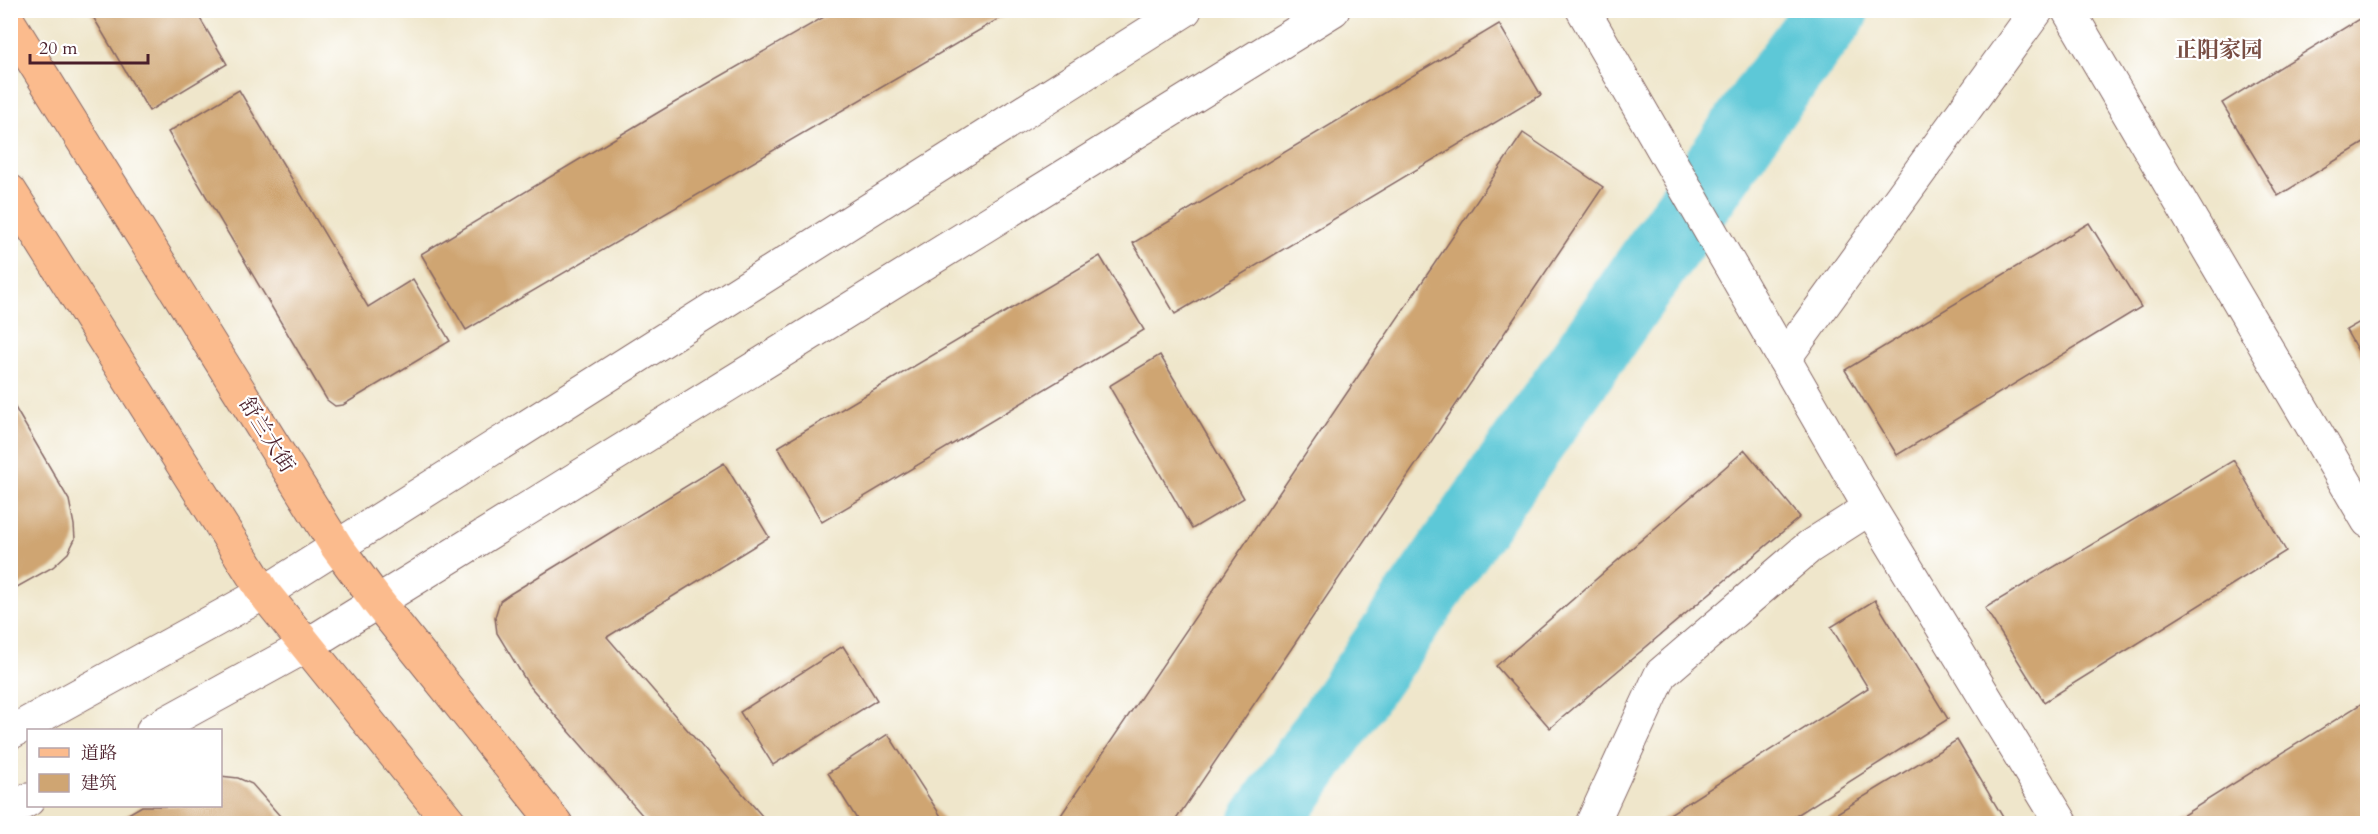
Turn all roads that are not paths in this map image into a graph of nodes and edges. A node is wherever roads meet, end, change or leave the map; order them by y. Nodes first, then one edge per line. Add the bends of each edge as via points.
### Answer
1 (1185, 10) edge
2 (1334, 10) edge
3 (1583, 10) edge
4 (2037, 10) edge
5 (2067, 10) edge
6 (10, 24) edge
7 (10, 191) edge
8 (1776, 345) junction
9 (1870, 508) junction
10 (2367, 521) edge
11 (337, 547) junction
12 (264, 593) junction
13 (377, 601) junction
14 (306, 646) junction
15 (155, 729) edge
16 (10, 734) edge
17 (27, 801) edge
18 (10, 810) edge
19 (451, 824) edge
20 (556, 824) edge
21 (1592, 824) edge
22 (2062, 824) edge

1 - 11 street
2 - 13 street
3 - 8 street
4 - 8 street
5 - 10 street
6 - 11 main road, 舒兰大街
7 - 12 main road
8 - 9 street
9 - 21 street via 1809,546 1660,674
9 - 22 street
11 - 12 street
11 - 13 main road, 舒兰大街
12 - 14 main road
12 - 16 street
13 - 14 street
13 - 20 main road, 舒兰大街
14 - 15 street
14 - 19 main road
17 - 18 street

